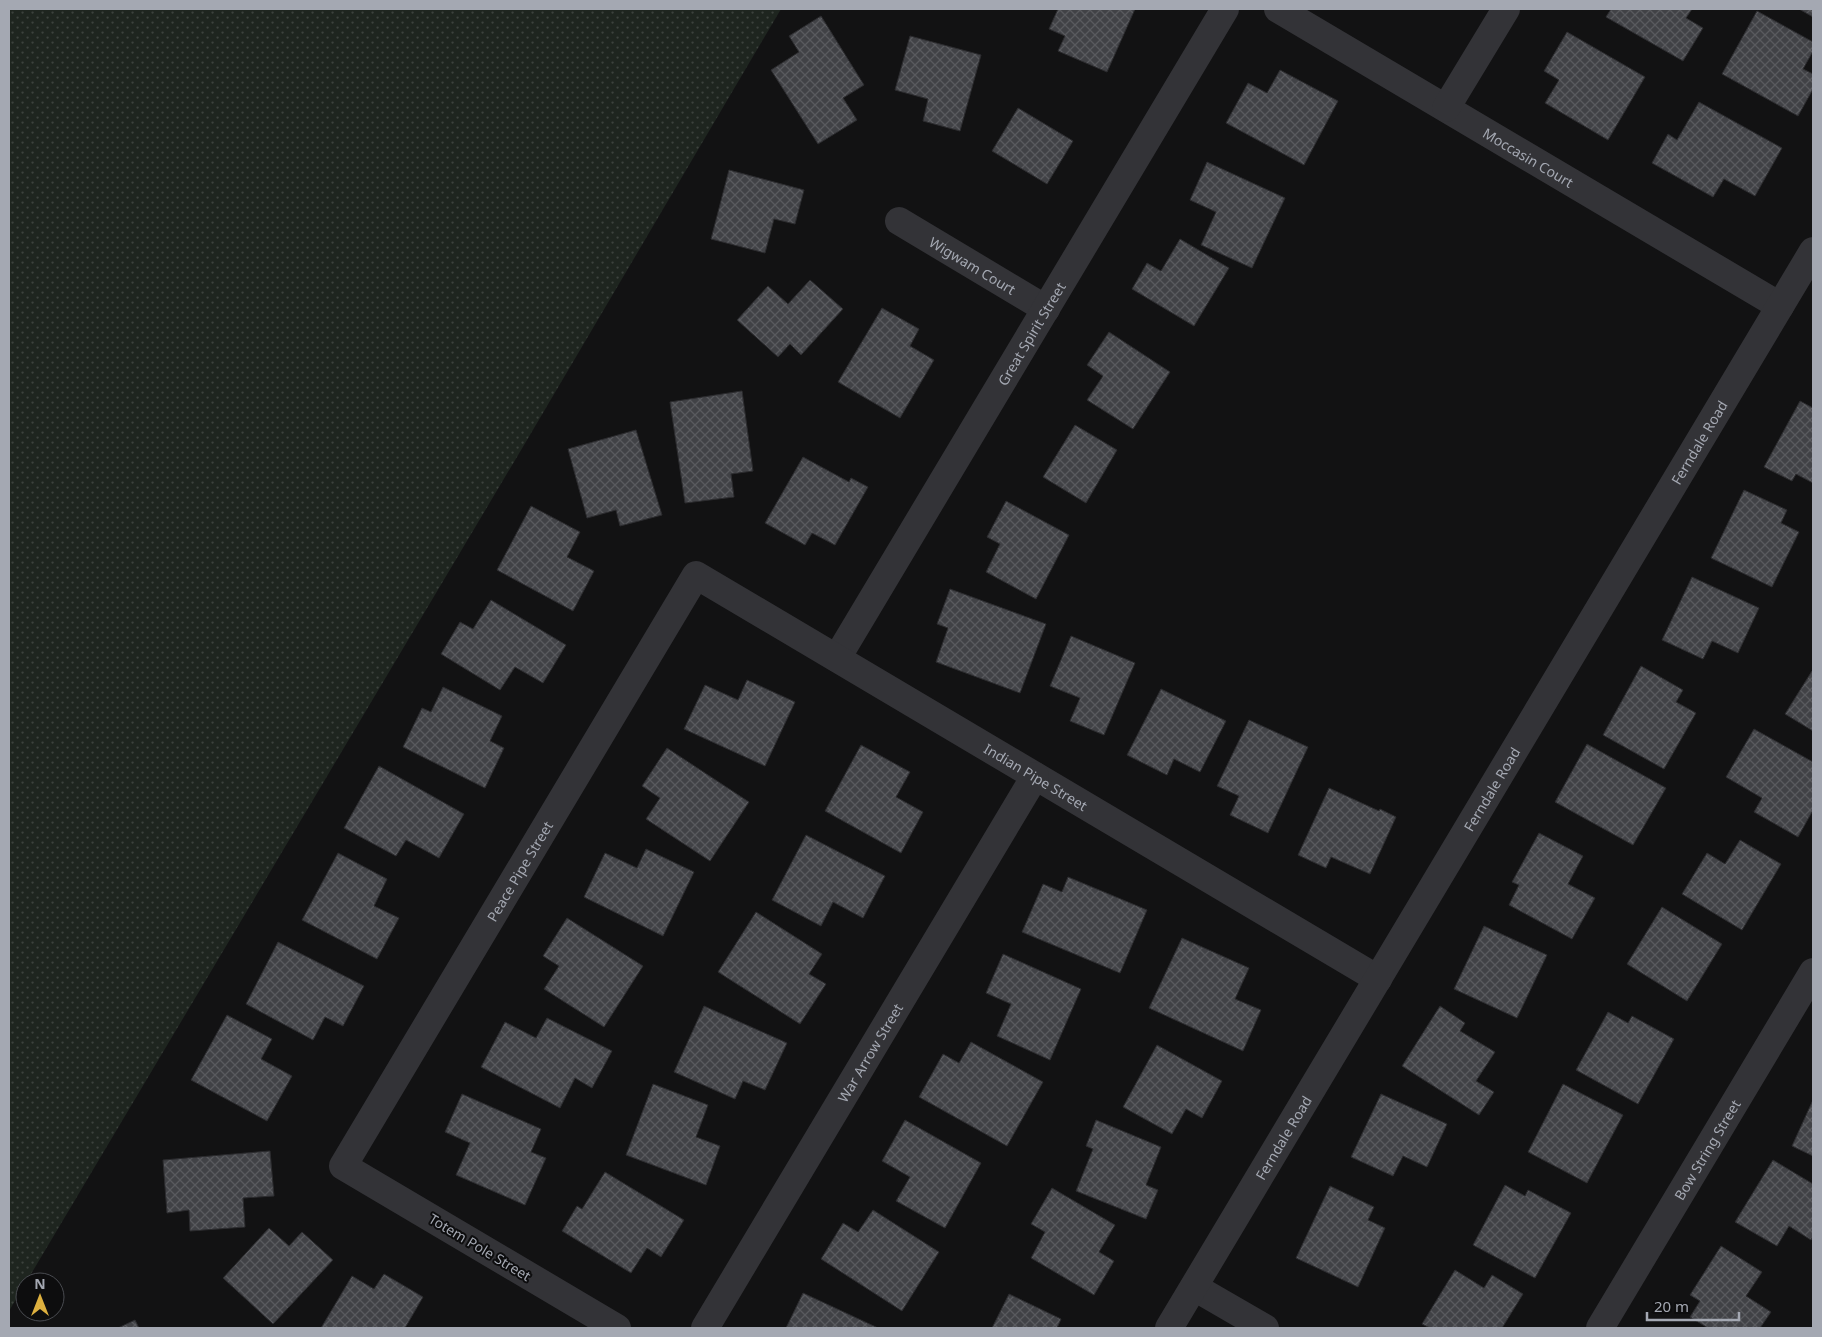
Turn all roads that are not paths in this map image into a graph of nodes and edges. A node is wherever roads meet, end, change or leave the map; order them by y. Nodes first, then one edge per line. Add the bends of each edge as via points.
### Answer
1 (1226, 9) edge
2 (1278, 9) edge
3 (1506, 9) edge
4 (1446, 108) junction
5 (899, 221) dead end
6 (1813, 251) edge
7 (1780, 306) junction
8 (1046, 309) junction
9 (696, 575) joint
10 (837, 658) junction
11 (1035, 776) junction
12 (1813, 972) edge
13 (1378, 979) junction
14 (343, 1166) joint
15 (1194, 1287) junction
16 (617, 1328) edge
17 (704, 1328) edge
18 (1169, 1328) edge
19 (1265, 1328) edge
20 (1600, 1328) edge

1 - 8 street, Great Spirit Street
2 - 4 street, Moccasin Court
3 - 4 street
4 - 7 street, Moccasin Court
5 - 8 street, Wigwam Court
6 - 7 street, Ferndale Road
7 - 13 street, Ferndale Road
8 - 10 street, Great Spirit Street
9 - 10 street, Indian Pipe Street
9 - 14 street, Peace Pipe Street
10 - 11 street, Indian Pipe Street
11 - 13 street, Indian Pipe Street
11 - 17 street, War Arrow Street
12 - 20 street, Bow String Street
13 - 15 street, Ferndale Road
14 - 16 street, Totem Pole Street
15 - 18 street, Ferndale Road
15 - 19 street

